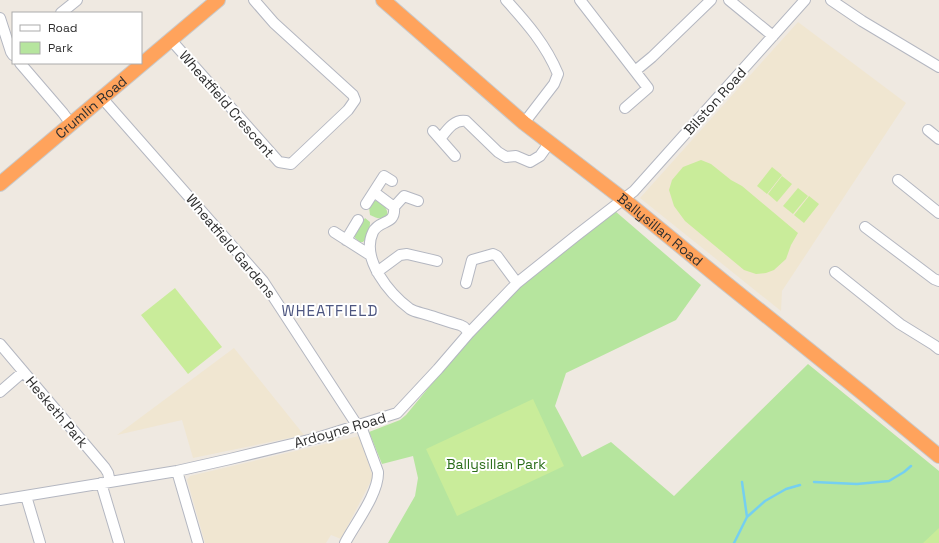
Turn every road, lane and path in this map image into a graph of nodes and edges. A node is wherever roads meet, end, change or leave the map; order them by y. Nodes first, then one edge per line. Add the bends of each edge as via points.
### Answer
1 (77, 0) edge
2 (218, 0) edge
3 (254, 0) edge
4 (383, 0) edge
5 (506, 0) edge
6 (580, 0) edge
7 (710, 0) edge
8 (730, 0) edge
9 (805, 0) edge
10 (831, 0) edge
11 (850, 0) edge
12 (845, 9) junction
13 (62, 12) edge
14 (0, 18) edge
15 (772, 36) junction
16 (172, 40) junction
17 (12, 52) edge
18 (21, 64) edge
19 (939, 67) edge
20 (635, 70) junction
21 (102, 98) junction
22 (625, 108) dead end
23 (524, 123) junction
24 (71, 124) junction
25 (928, 130) dead end
26 (939, 139) edge
27 (550, 142) junction
28 (455, 156) dead end
29 (898, 180) dead end
30 (1, 181) edge
31 (392, 181) dead end
32 (374, 192) junction
33 (623, 199) junction
34 (418, 201) dead end
35 (366, 204) dead end
36 (394, 207) junction
37 (939, 213) edge
38 (358, 220) dead end
39 (865, 227) dead end
40 (334, 232) dead end
41 (346, 240) junction
42 (370, 255) junction
43 (437, 261) dead end
44 (377, 272) junction
45 (835, 272) dead end
46 (939, 281) edge
47 (466, 283) dead end
48 (517, 283) junction
49 (469, 332) junction
50 (0, 344) edge
51 (937, 344) edge
52 (23, 372) junction
53 (0, 392) edge
54 (359, 425) junction
55 (939, 456) edge
56 (178, 471) junction
57 (105, 483) junction
58 (26, 496) junction
59 (0, 500) edge
60 (40, 543) edge
61 (119, 543) edge
62 (198, 543) edge
63 (345, 543) edge

1 - 13 street
2 - 16 highway, Crumlin Road
3 - 16 street, Wheatfield Crescent via 274,23 353,95 355,100 348,110 291,164 279,162
4 - 23 highway, Ballysillan Road
5 - 23 street via 539,39 558,74 554,84
6 - 20 street
7 - 20 street via 652,57
8 - 15 street
9 - 15 street, Bilston Road
10 - 12 street
11 - 12 street
12 - 19 street
14 - 17 street
15 - 33 street, Bilston Road via 634,191
16 - 21 highway, Crumlin Road
18 - 24 street
20 - 22 street via 648,88
21 - 24 highway, Crumlin Road
21 - 54 street, Wheatfield Gardens via 263,281
23 - 27 highway, Ballysillan Road
24 - 30 highway, Crumlin Road
25 - 26 street
27 - 28 street via 540,156 530,162 516,156 506,157 466,121 460,120 436,135
27 - 33 highway, Ballysillan Road
29 - 37 street
31 - 32 street via 384,176
32 - 35 street
32 - 36 street
33 - 48 street, Ardoyne Road
33 - 55 highway, Ballysillan Road
34 - 36 street via 404,196
36 - 42 street via 391,220 375,227
38 - 41 street
39 - 46 street
40 - 41 street
41 - 42 street
42 - 44 street
43 - 44 street via 407,254 400,255
44 - 49 street via 411,310 460,325
45 - 51 street via 900,324
47 - 48 street via 472,260 493,254
48 - 49 street, Ardoyne Road
49 - 54 street, Ardoyne Road via 397,413
50 - 52 street, Hesketh Park
52 - 53 street
52 - 57 street, Hesketh Park via 105,468 108,473
54 - 56 street, Ardoyne Road
54 - 63 street, Wheatfield Gardens via 378,472 378,480 374,493
56 - 57 street, Ardoyne Road
56 - 62 street
57 - 58 street, Ardoyne Road
57 - 61 street, Hesketh Park
58 - 59 street, Ardoyne Road
58 - 60 street

